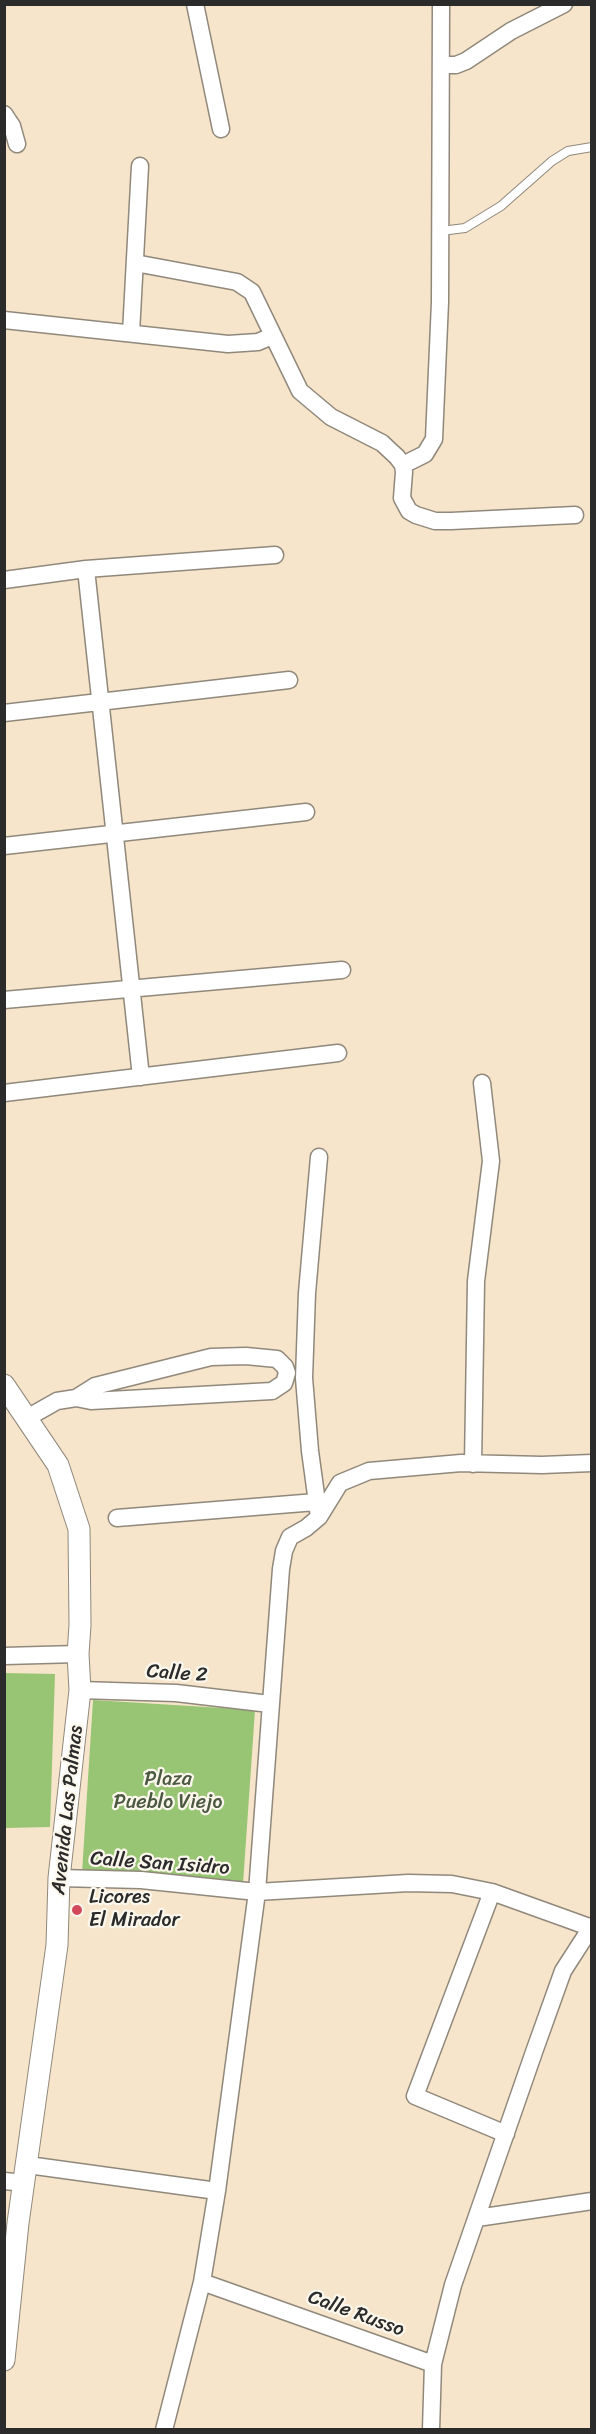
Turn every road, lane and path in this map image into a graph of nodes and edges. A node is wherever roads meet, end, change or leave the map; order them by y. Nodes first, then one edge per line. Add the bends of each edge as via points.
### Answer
1 (195, 4) edge
2 (441, 4) edge
3 (564, 4) edge
4 (442, 65) junction
5 (4, 114) edge
6 (221, 129) dead end
7 (17, 144) dead end
8 (591, 147) edge
9 (140, 166) dead end
10 (441, 231) junction
11 (135, 263) junction
12 (4, 320) edge
13 (131, 333) junction
14 (272, 336) junction
15 (403, 465) junction
16 (575, 515) dead end
17 (275, 555) dead end
18 (86, 569) junction
19 (4, 579) edge
20 (289, 680) dead end
21 (101, 703) junction
22 (4, 713) edge
23 (306, 812) dead end
24 (115, 834) junction
25 (4, 846) edge
26 (342, 970) dead end
27 (133, 988) junction
28 (4, 1000) edge
29 (338, 1053) dead end
30 (141, 1077) junction
31 (482, 1083) dead end
32 (4, 1093) edge
33 (319, 1157) dead end
34 (4, 1385) edge
35 (76, 1398) junction
36 (27, 1418) junction
37 (591, 1463) edge
38 (473, 1464) junction
39 (317, 1509) junction
40 (117, 1518) dead end
41 (78, 1654) junction
42 (4, 1656) edge
43 (80, 1690) junction
44 (270, 1704) junction
45 (59, 1878) junction
46 (257, 1892) junction
47 (492, 1892) junction
48 (591, 1927) edge
49 (506, 2134) junction
50 (19, 2176) edge
51 (218, 2191) junction
52 (591, 2200) edge
53 (477, 2218) junction
54 (202, 2282) junction
55 (4, 2360) edge
56 (433, 2364) junction
57 (164, 2430) edge
58 (431, 2430) edge

1 - 6 street
2 - 4 street
3 - 4 street via 511,31 466,61
4 - 10 street
5 - 7 street
8 - 10 lane via 568,151 552,161 501,206 465,228
9 - 11 street
10 - 15 street via 434,439 425,454
11 - 13 street
11 - 14 street via 245,286 257,299
12 - 13 street
13 - 14 street via 228,344 258,342
14 - 15 street via 300,391 331,417 382,443
15 - 16 street via 404,504 423,518 451,521
17 - 18 street
18 - 19 street
18 - 21 street
20 - 21 street
21 - 22 street
21 - 24 street
23 - 24 street
24 - 25 street
24 - 27 street
26 - 27 street
27 - 28 street
27 - 30 street
29 - 30 street
30 - 32 street
31 - 38 street via 490,1161 476,1281
33 - 39 street via 304,1378
34 - 36 street, Avenida Las Palmas
35 - 35 street via 95,1386 211,1357 277,1359 287,1373 284,1383 272,1391 91,1401
35 - 36 street via 57,1401
36 - 41 street, Avenida Las Palmas via 58,1465 79,1529
37 - 38 street
38 - 39 street via 382,1469 357,1475 340,1483
39 - 40 street
39 - 44 street via 306,1528 290,1537 284,1551
41 - 42 street
41 - 43 street, Avenida Las Palmas
43 - 44 street, Calle 2 via 176,1693
43 - 45 street, Avenida Las Palmas
44 - 46 street
45 - 46 street, Calle San Isidro via 141,1880
45 - 50 street, Avenida Las Palmas via 57,1945
46 - 47 street, Calle San Isidro via 430,1882
46 - 51 street
47 - 48 street, Calle San Isidro
47 - 49 street via 415,2096
48 - 49 street via 563,1971
49 - 53 street
50 - 51 street
50 - 55 street, Avenida Las Palmas
51 - 54 street
52 - 53 street
53 - 56 street via 453,2285
54 - 56 street, Calle Russo
54 - 57 street
56 - 58 street

